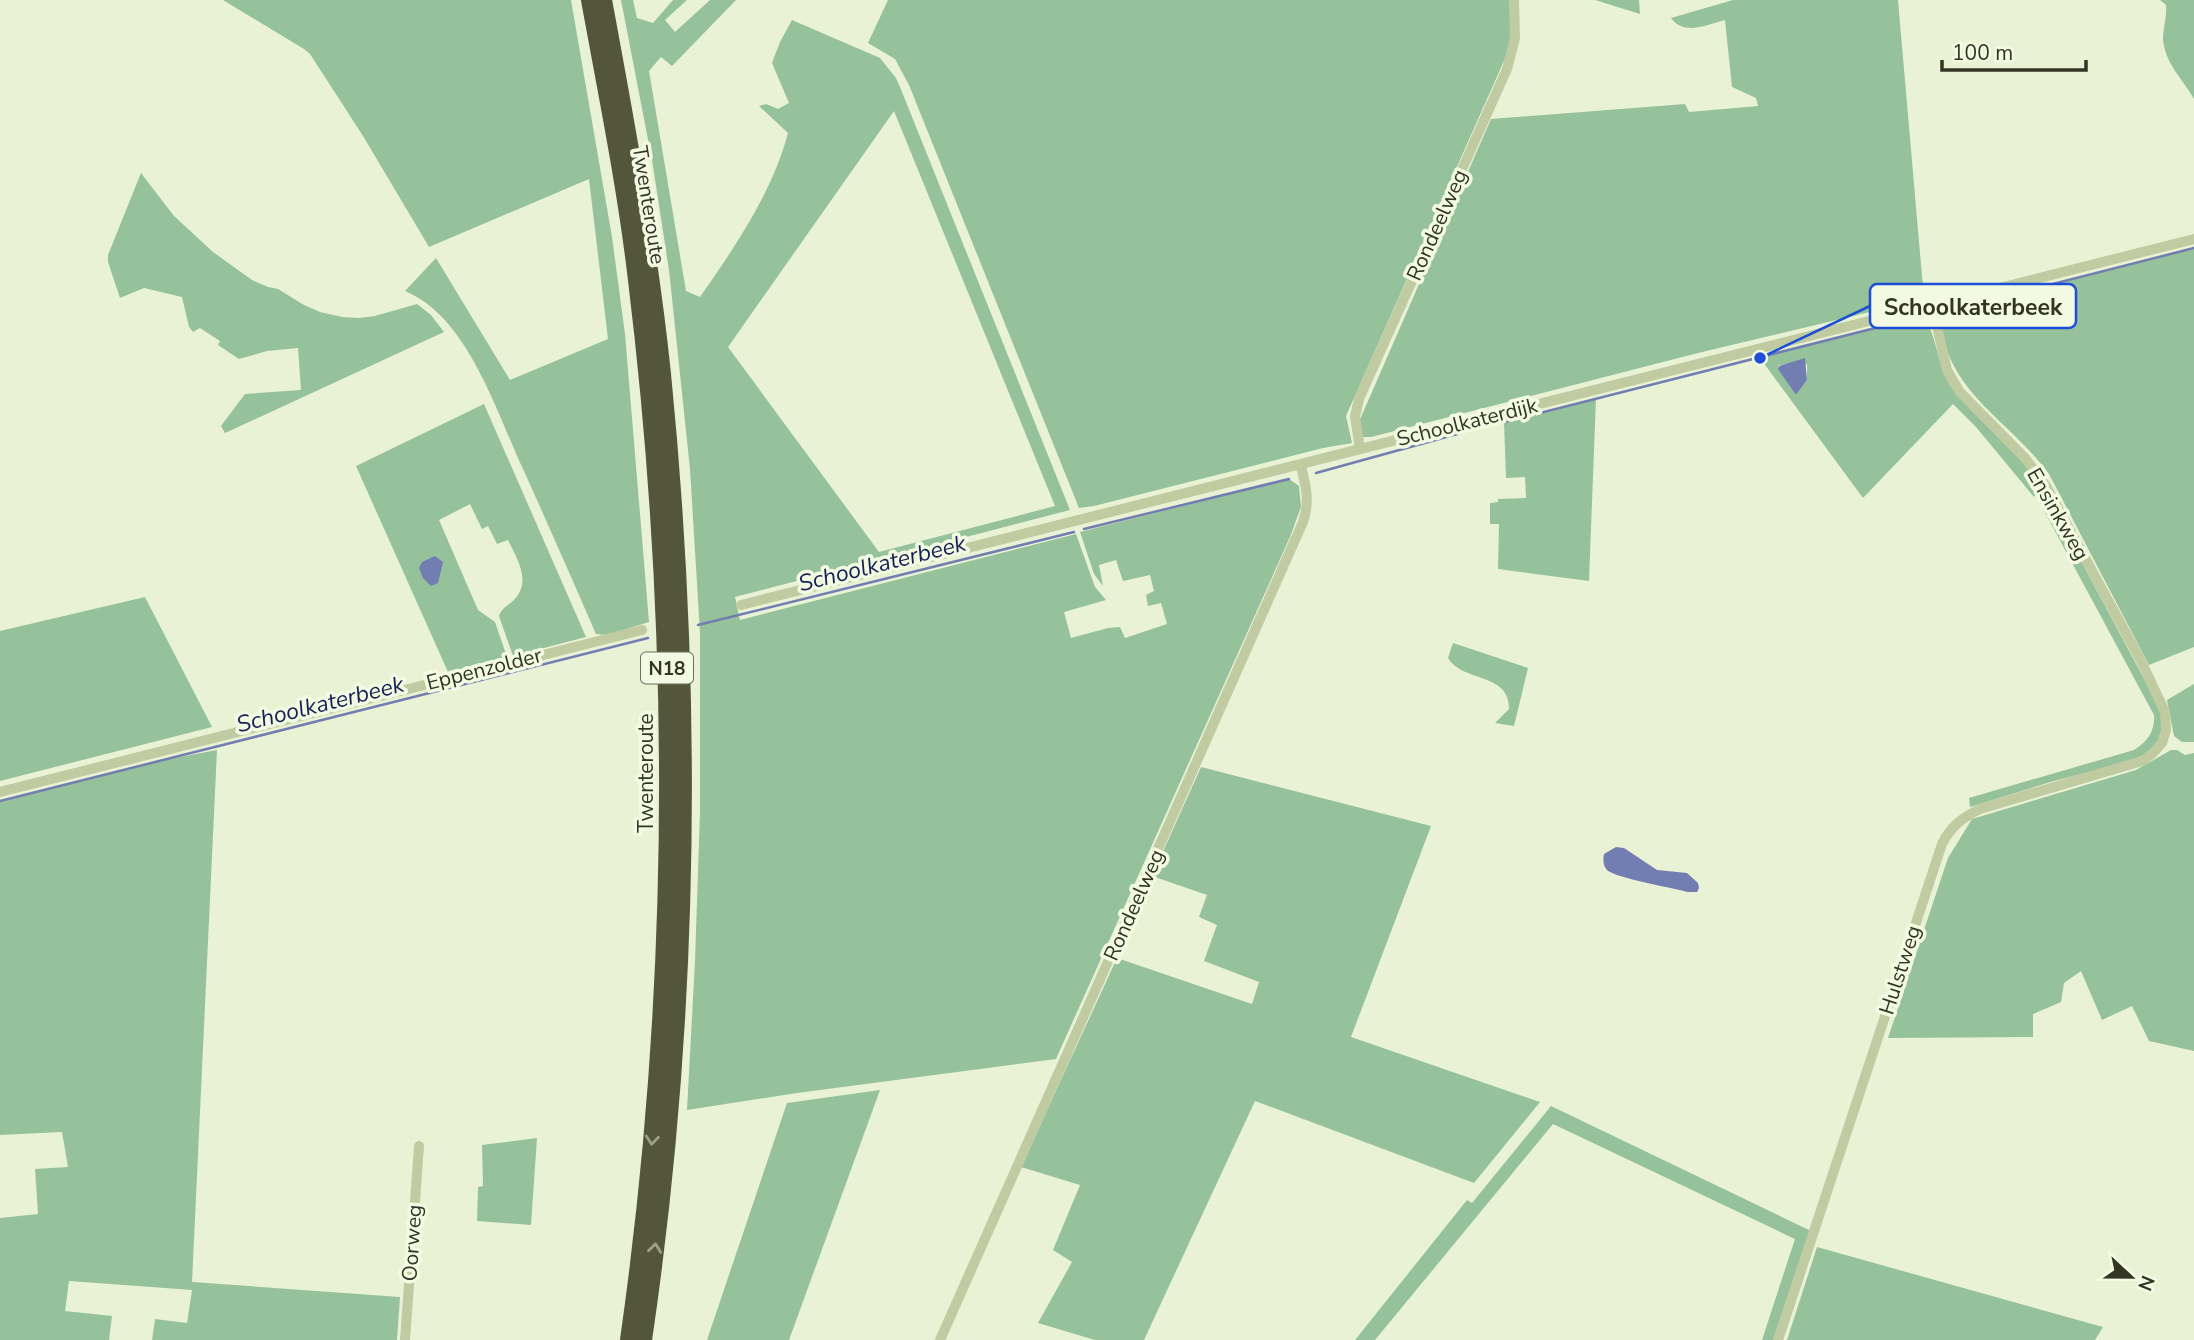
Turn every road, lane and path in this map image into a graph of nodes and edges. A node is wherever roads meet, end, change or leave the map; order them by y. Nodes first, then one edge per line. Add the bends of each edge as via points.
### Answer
1 (590, 0) edge
2 (603, 0) edge
3 (1514, 0) edge
4 (2194, 239) edge
5 (1932, 305) junction
6 (1360, 449) junction
7 (1301, 466) junction
8 (741, 605) dead end
9 (642, 630) dead end
10 (2165, 736) joint
11 (0, 792) edge
12 (419, 1146) dead end
13 (405, 1340) edge
14 (629, 1340) edge
15 (643, 1340) edge
16 (940, 1340) edge
17 (1778, 1340) edge

1 -> 14 highway, Twenteroute / N18 via 637,276 654,440 668,696 668,888 658,1082
15 -> 2 highway, Twenteroute / N18 via 672,1082 681,887 682,694 662,373 631,149
3 - 6 street, Rondeelweg via 1515,38 1507,69 1359,399 1355,416
4 - 5 street, Schoolkaterdijk
5 - 6 street, Schoolkaterdijk
5 - 10 street, Ensinkweg via 1947,370 1960,392 2046,486 2141,661 2165,712
6 - 7 street, Schoolkaterdijk
7 - 8 street, Schoolkaterdijk
7 - 16 street, Rondeelweg via 1307,500 1303,522
9 - 11 street, Eppenzolder
10 - 17 street, Hulstweg via 2142,761 1980,809 1949,829
12 - 13 street, Oorweg

